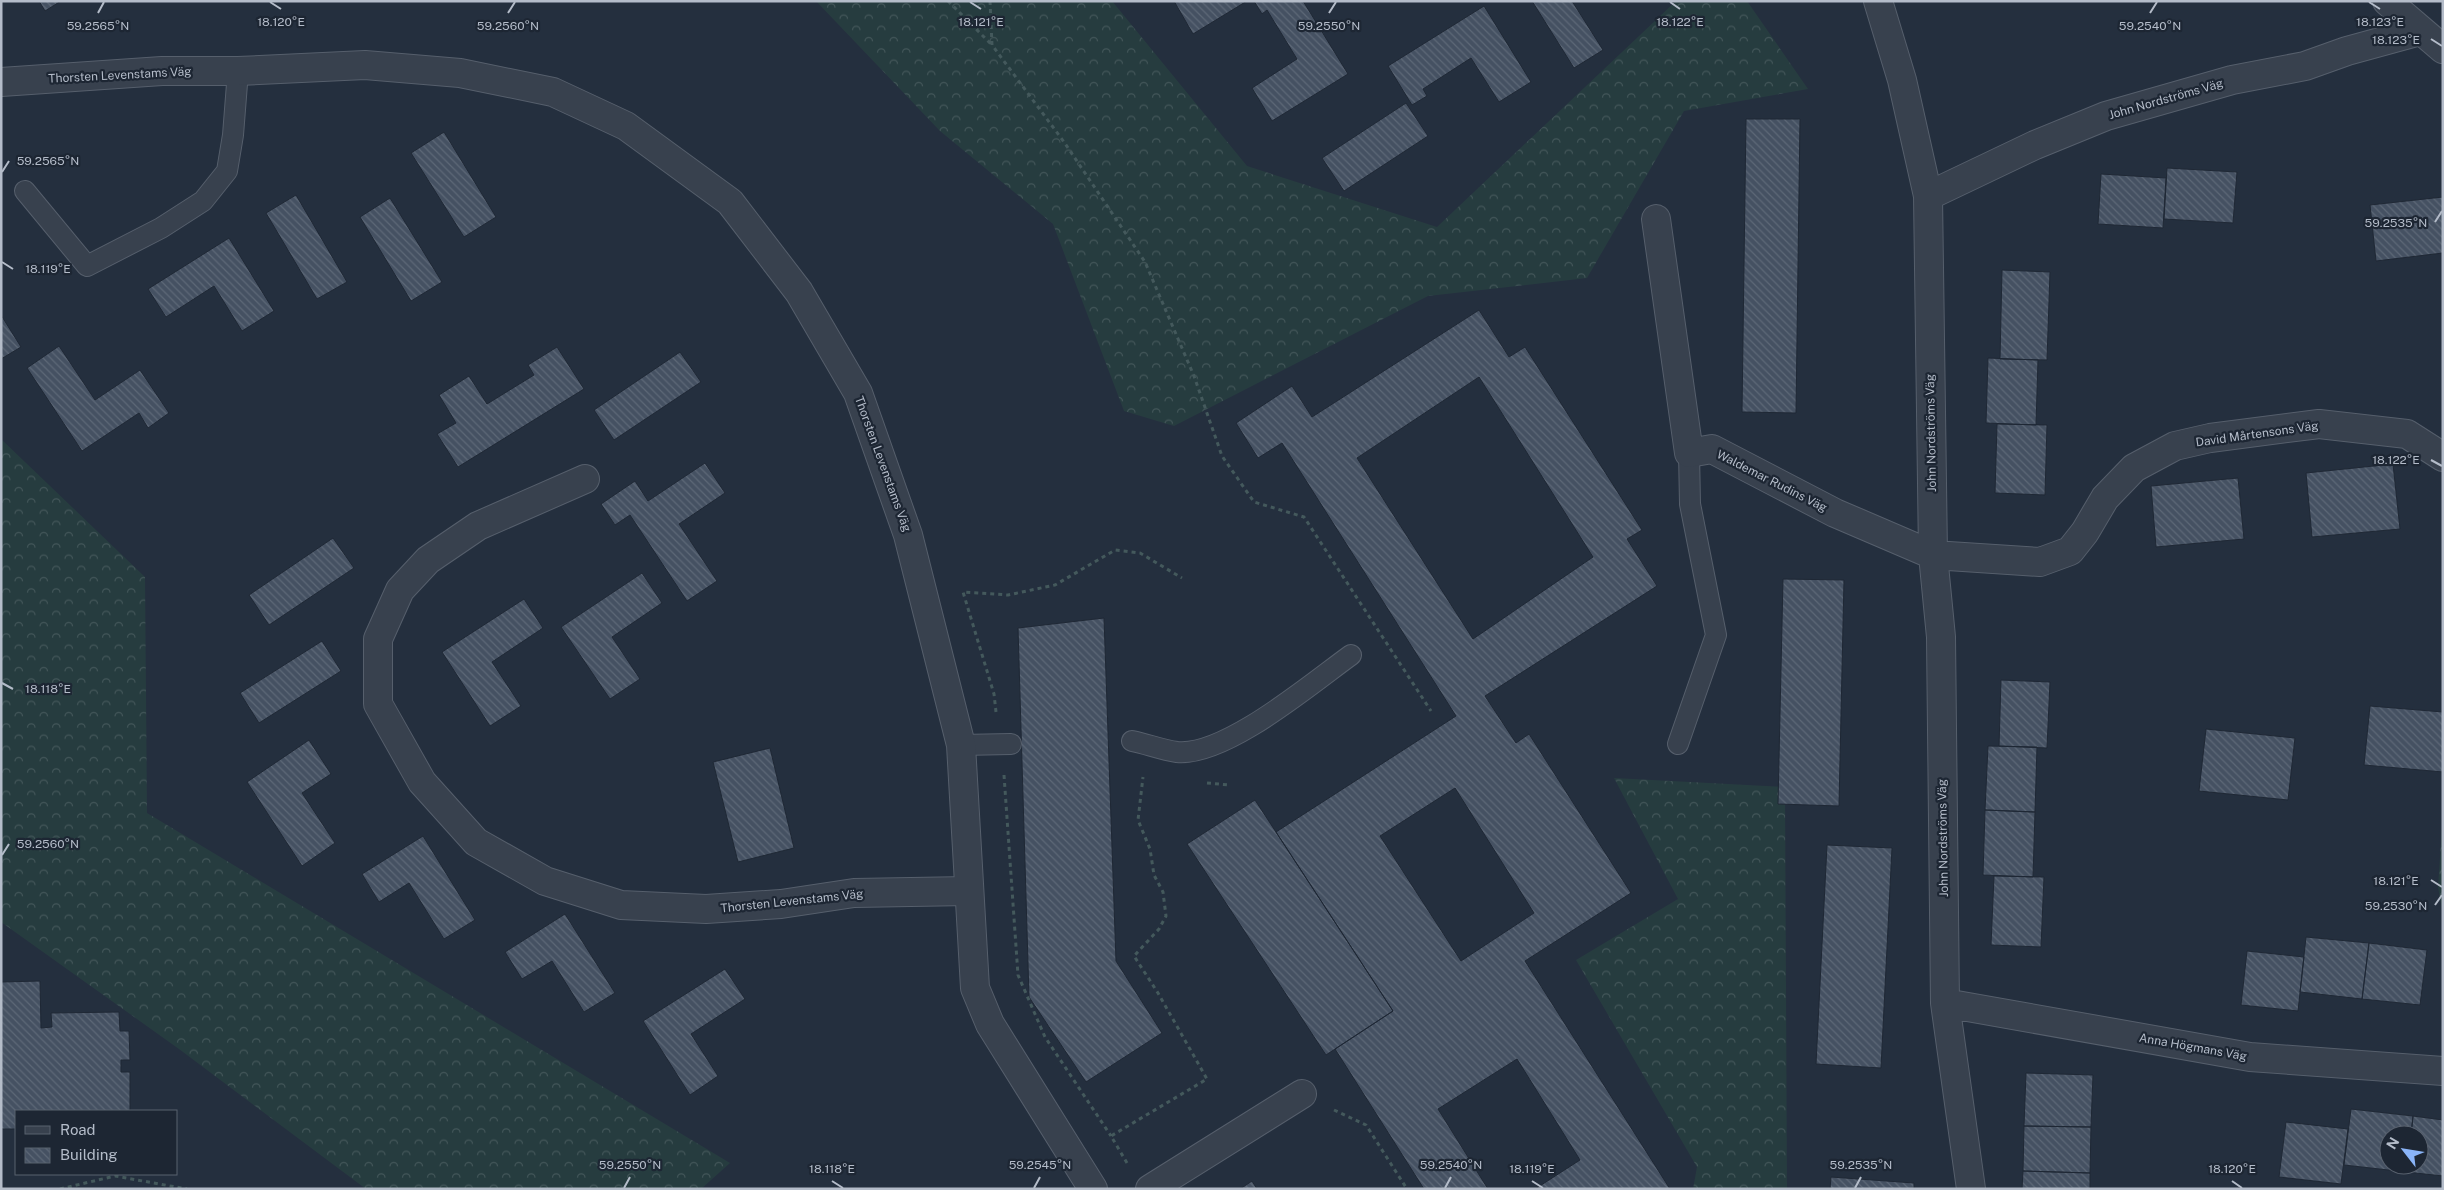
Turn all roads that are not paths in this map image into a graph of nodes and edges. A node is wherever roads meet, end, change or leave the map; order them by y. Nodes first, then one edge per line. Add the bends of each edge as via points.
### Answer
1 (1878, 1) edge
2 (2387, 1) edge
3 (2420, 31) junction
4 (2443, 49) edge
5 (238, 71) junction
6 (1, 82) edge
7 (25, 191) dead end
8 (1928, 196) junction
9 (1656, 219) dead end
10 (1690, 453) junction
11 (2443, 457) edge
12 (585, 479) dead end
13 (1933, 555) junction
14 (1351, 655) dead end
15 (1132, 741) dead end
16 (1006, 744) road end
17 (1678, 744) dead end
18 (961, 745) junction
19 (968, 891) junction
20 (1945, 1003) junction
21 (2443, 1071) edge
22 (1302, 1094) dead end
23 (1092, 1189) edge
24 (1150, 1189) edge
25 (1971, 1189) edge

1 - 8 street via 1902,80
2 - 3 street
3 - 4 street
3 - 8 street, John Nordströms Väg via 2305,66 2232,80 2106,116 2035,145
5 - 6 street, Thorsten Levenstams Väg via 162,71
5 - 7 lane via 227,171 203,201 161,228 87,266
5 - 18 street, Thorsten Levenstams Väg via 364,65 460,72 553,92 626,126 730,202 799,292 858,393 908,535
8 - 13 street, John Nordströms Väg
9 - 10 street
10 - 13 street, Waldemar Rudins Väg via 1712,449 1835,513
10 - 17 lane via 1690,504 1716,635
11 - 13 street, David Mårtensons Väg via 2407,434 2319,424 2210,438 2176,446 2134,468 2105,498 2070,552 2040,562
12 - 19 street, Thorsten Levenstams Väg via 478,526 428,560 400,590 378,639 378,704 422,782 476,842 545,881 621,905 706,909 781,904 854,893
13 - 20 street, John Nordströms Väg via 1941,637
14 - 15 lane via 1238,736 1213,747 1178,752
16 - 18 lane
18 - 19 street, Thorsten Levenstams Väg
19 - 23 street, Thorsten Levenstams Väg via 975,988 990,1024
20 - 21 street, Anna Högmans Väg via 2250,1057
20 - 25 street, John Nordströms Väg
22 - 24 street

